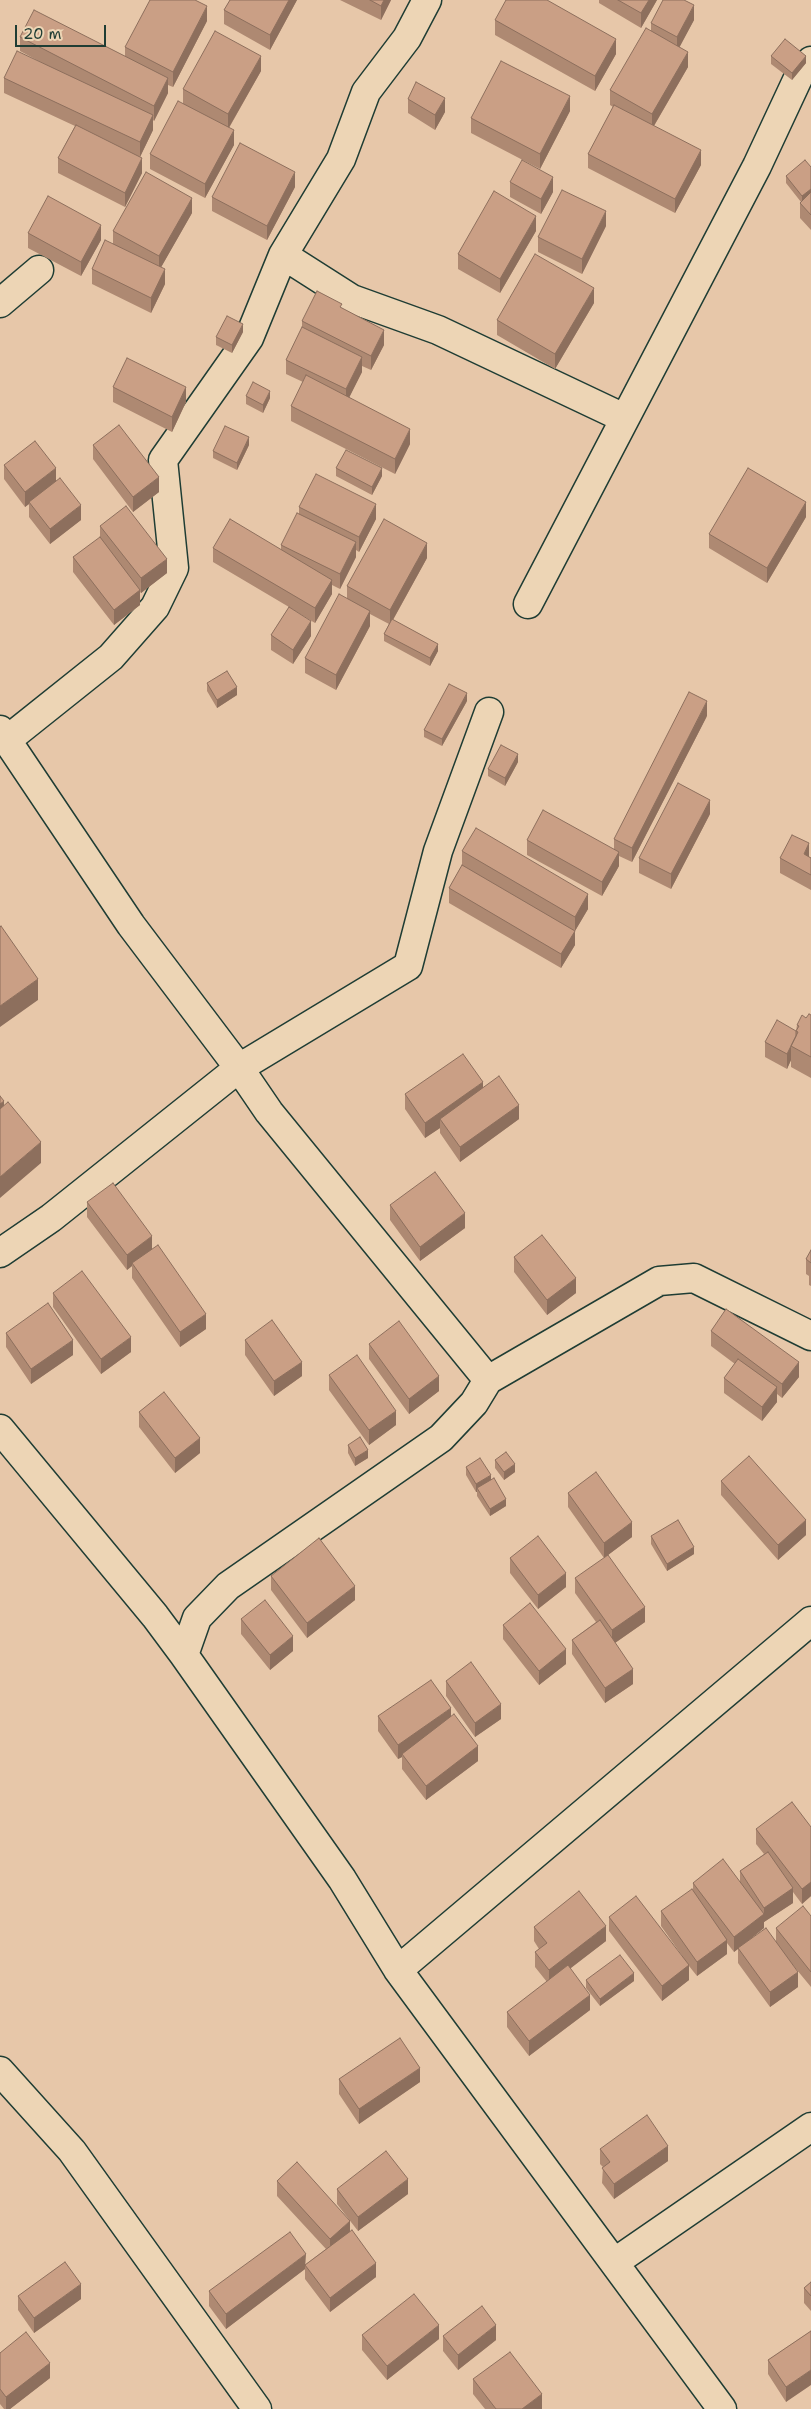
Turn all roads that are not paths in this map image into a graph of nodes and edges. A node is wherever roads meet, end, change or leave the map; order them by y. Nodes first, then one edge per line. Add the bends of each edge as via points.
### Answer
1 (427, 0) edge
2 (811, 61) edge
3 (283, 255) junction
4 (38, 270) dead end
5 (0, 303) edge
6 (624, 418) junction
7 (528, 604) dead end
8 (488, 712) dead end
9 (3, 735) edge
10 (239, 1068) junction
11 (0, 1253) edge
12 (811, 1336) edge
13 (488, 1380) junction
14 (0, 1429) edge
15 (155, 1616) junction
16 (197, 1618) junction
17 (811, 1621) edge
18 (184, 1655) junction
19 (398, 1970) junction
20 (0, 2071) edge
21 (811, 2127) edge
22 (615, 2262) junction
23 (257, 2409) edge
24 (722, 2409) edge

1 - 3 street via 407,38 366,92 341,159
2 - 6 street via 800,74 757,166
3 - 6 street via 352,299 438,330
3 - 9 street via 249,338 163,460 174,568 155,607 111,657
4 - 5 street
6 - 7 street
8 - 10 street via 438,851 408,966
9 - 10 street via 131,925
10 - 11 street via 51,1218
10 - 13 street via 269,1112
12 - 13 street via 694,1278 658,1280
13 - 16 street via 474,1403 442,1438 228,1586
14 - 15 street
15 - 16 street
15 - 18 street
16 - 18 street
17 - 19 street
18 - 19 street via 342,1879
19 - 22 street
20 - 23 street via 72,2151
21 - 22 street
22 - 24 street

